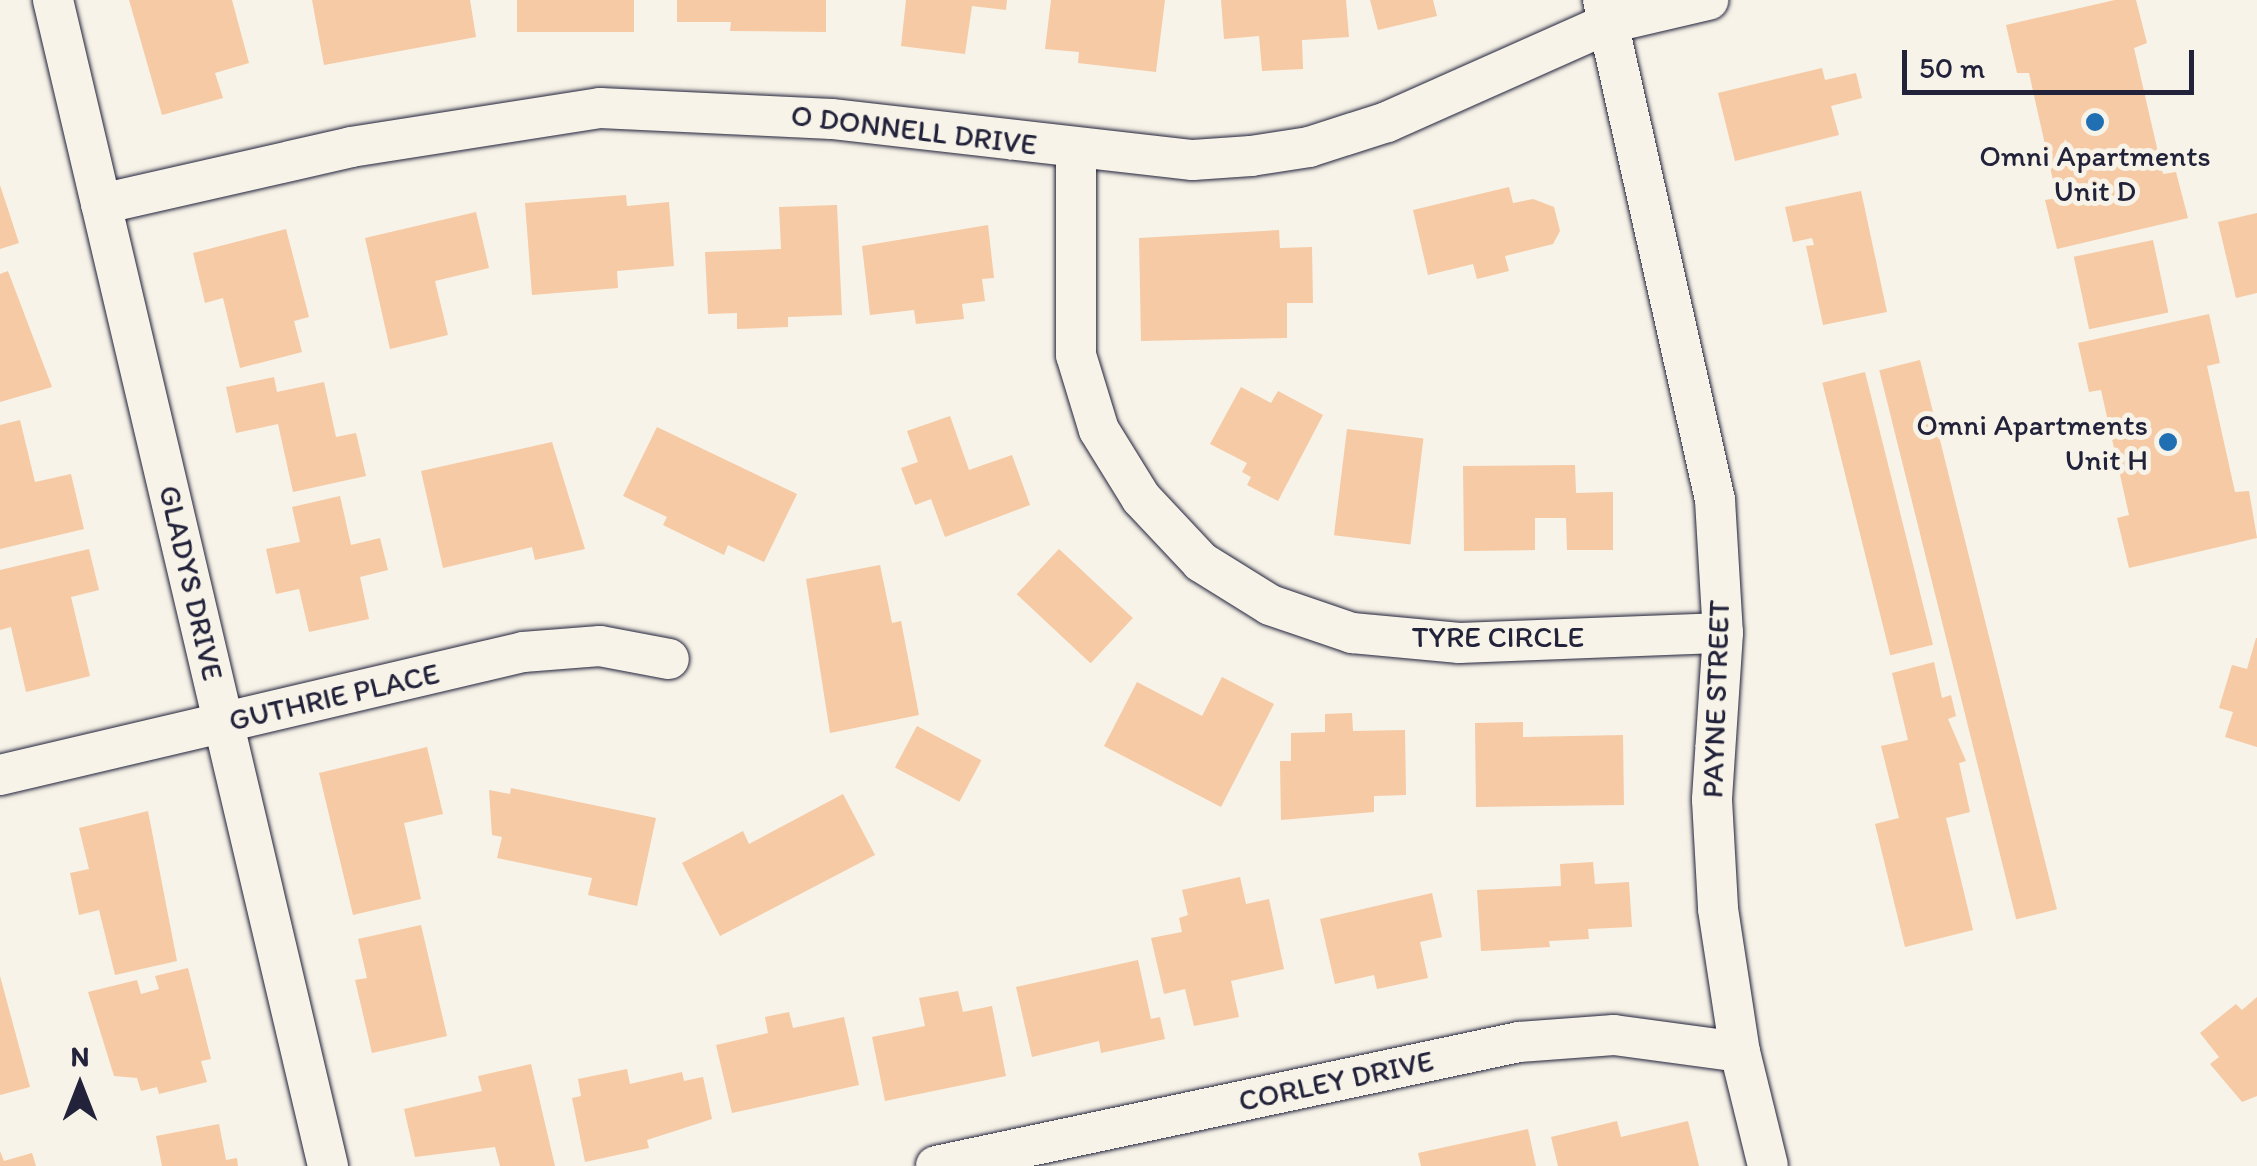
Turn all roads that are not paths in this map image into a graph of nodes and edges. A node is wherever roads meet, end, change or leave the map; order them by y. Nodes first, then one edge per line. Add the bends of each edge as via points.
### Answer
1 (54, 0) edge
2 (1708, 0) edge
3 (1606, 12) edge
4 (1076, 149) junction
5 (102, 204) junction
6 (1723, 633) junction
7 (670, 659) dead end
8 (224, 723) junction
9 (0, 775) edge
10 (1740, 1052) junction
11 (328, 1166) edge
12 (936, 1166) edge
13 (1768, 1166) edge

1 - 5 street, GLADYS DRIVE
2 - 3 street, O DONNELL DRIVE
3 - 4 street, O DONNELL DRIVE via 1387,122 1310,147 1193,160
3 - 6 street, PAYNE STREET via 1714,500
4 - 5 street, O DONNELL DRIVE via 832,118 600,108 422,133
4 - 6 street, TYRE CIRCLE via 1076,355 1099,430 1141,498 1201,562 1270,605 1352,633 1460,643
5 - 8 street, GLADYS DRIVE
6 - 10 street, PAYNE STREET via 1712,800 1718,909
7 - 8 street, GUTHRIE PLACE via 600,646 523,652
8 - 9 street, GUTHRIE PLACE
8 - 11 street, GLADYS DRIVE
10 - 12 street, CORLEY DRIVE via 1614,1035 1519,1042
10 - 13 street, PAYNE STREET

